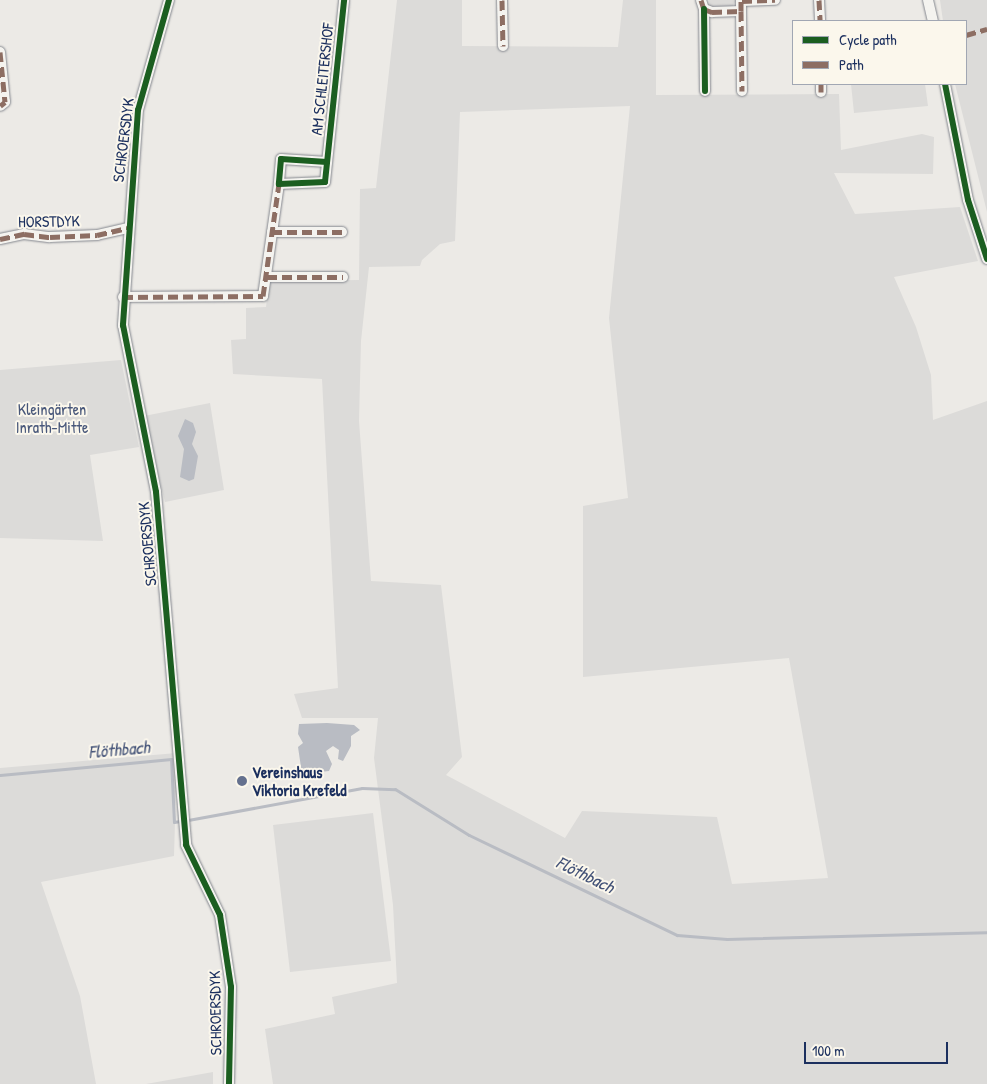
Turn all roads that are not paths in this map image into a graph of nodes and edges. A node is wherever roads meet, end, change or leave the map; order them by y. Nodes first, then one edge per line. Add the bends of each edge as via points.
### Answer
1 (169, 0) edge
2 (344, 0) edge
3 (502, 0) edge
4 (775, 0) edge
5 (819, 0) edge
6 (928, 0) edge
7 (741, 4) edge
8 (703, 5) edge
9 (820, 20) edge
10 (932, 20) edge
11 (503, 46) dead end
12 (0, 52) edge
13 (945, 85) edge
14 (704, 91) dead end
15 (742, 91) dead end
16 (0, 106) edge
17 (326, 162) junction
18 (279, 184) junction
19 (127, 228) junction
20 (272, 232) junction
21 (342, 232) dead end
22 (0, 239) edge
23 (987, 259) edge
24 (267, 277) junction
25 (343, 277) dead end
26 (123, 297) junction
27 (229, 1084) edge

1 - 19 street, SCHROERSDYK via 138,110
2 - 17 street, AM SCHLEITERSHOF
3 - 11 street
4 - 7 street
5 - 9 street
6 - 10 street
7 - 8 street via 712,12
7 - 15 street
8 - 14 street
12 - 16 street via 5,102
13 - 23 street via 968,200
17 - 18 street, AM SCHLEITERSHOF via 325,182
17 - 18 street via 281,160
18 - 20 street
19 - 22 street, HORSTDYK via 96,235 50,237 24,234
19 - 26 street, SCHROERSDYK
20 - 21 street
20 - 24 street
24 - 25 street
24 - 26 street via 263,296
26 - 27 street, SCHROERSDYK via 124,325 156,492 186,844 220,916 231,987

